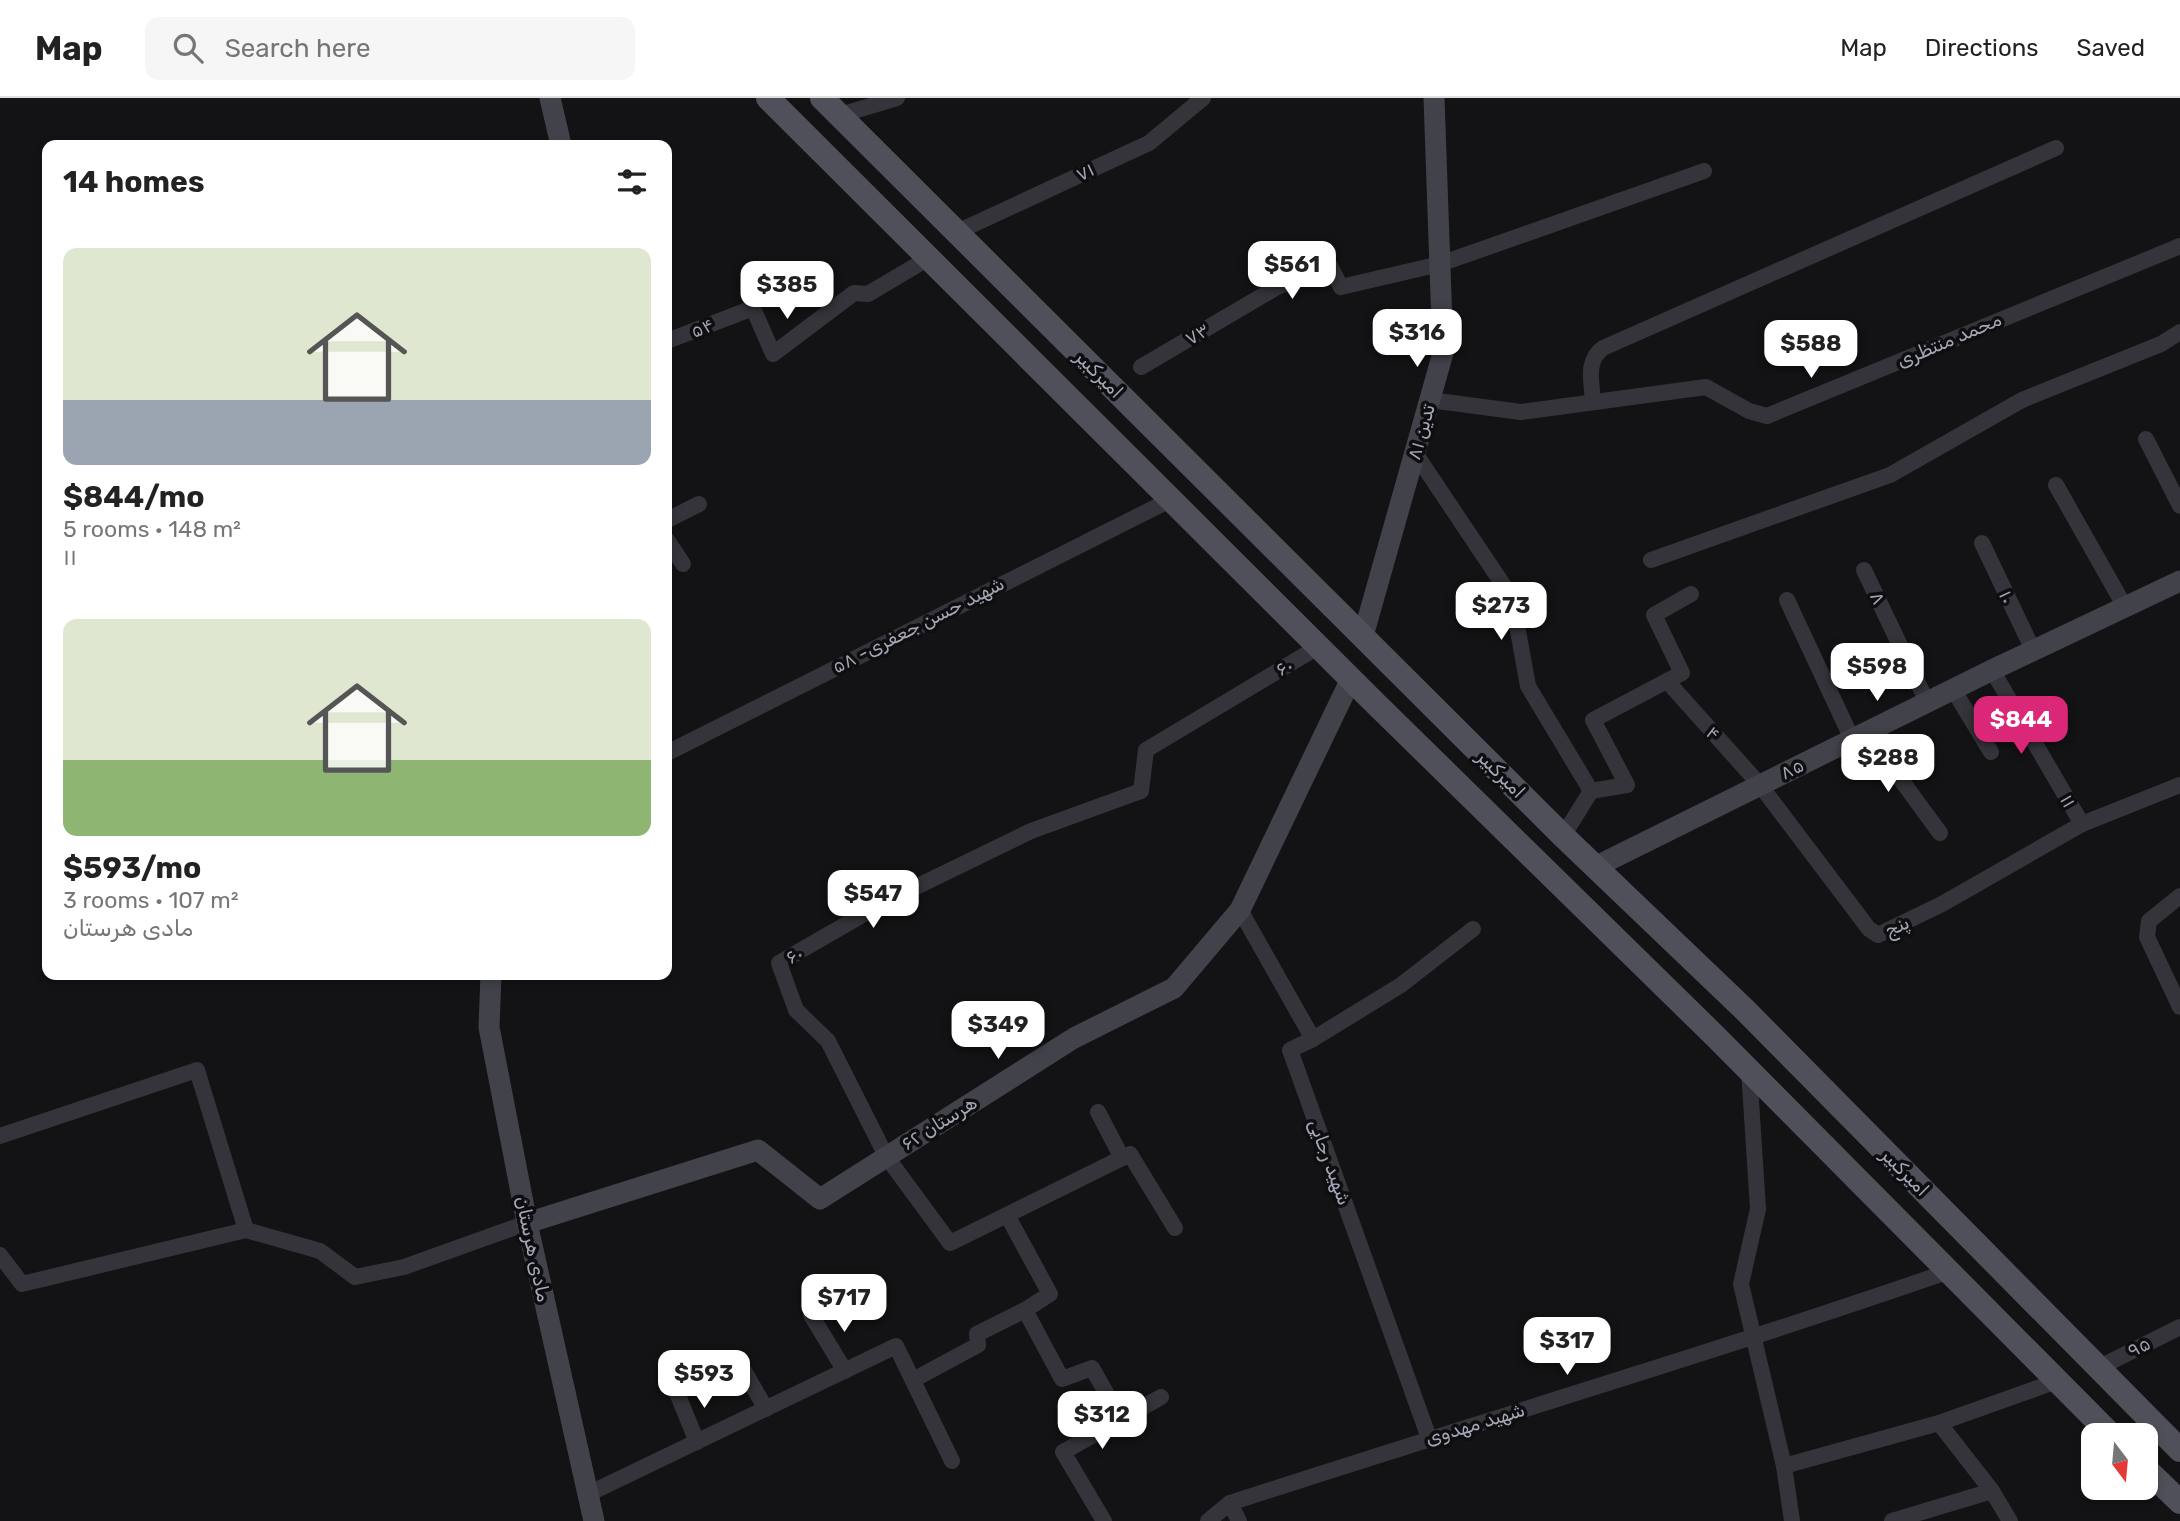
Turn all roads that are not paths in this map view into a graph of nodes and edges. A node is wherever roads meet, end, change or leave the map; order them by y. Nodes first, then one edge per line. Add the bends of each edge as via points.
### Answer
1 (550, 98) edge
2 (768, 98) edge
3 (897, 98) edge
4 (1203, 98) edge
5 (1434, 98) edge
6 (831, 107) edge
7 (560, 140) edge
8 (2056, 148) dead end
9 (1704, 171) dead end
10 (957, 232) junction
11 (2180, 246) edge
12 (927, 259) junction
13 (1440, 264) junction
14 (2180, 332) edge
15 (672, 339) edge
16 (1141, 367) dead end
17 (1430, 400) junction
18 (1593, 402) junction
19 (2146, 439) dead end
20 (1415, 453) junction
21 (2056, 485) dead end
22 (1170, 500) junction
23 (699, 505) dead end
24 (2180, 506) edge
25 (672, 518) edge
26 (1982, 543) dead end
27 (672, 548) edge
28 (1651, 559) dead end
29 (683, 564) dead end
30 (1864, 570) dead end
31 (2180, 581) edge
32 (1691, 594) dead end
33 (1787, 600) dead end
34 (2125, 607) junction
35 (1363, 636) junction
36 (1318, 646) junction
37 (2033, 650) junction
38 (1992, 670) junction
39 (1351, 679) junction
40 (1667, 681) junction
41 (1953, 689) junction
42 (1927, 702) junction
43 (1859, 736) junction
44 (672, 750) edge
45 (1991, 752) dead end
46 (1760, 785) junction
47 (2180, 785) edge
48 (1591, 791) junction
49 (2082, 824) junction
50 (1940, 833) dead end
51 (1563, 836) junction
52 (1595, 867) junction
53 (2180, 896) edge
54 (1240, 910) junction
55 (1474, 929) dead end
56 (1710, 977) junction
57 (491, 980) edge
58 (1683, 1004) junction
59 (2180, 1007) edge
60 (1746, 1011) junction
61 (1716, 1037) junction
62 (1313, 1039) junction
63 (1749, 1070) junction
64 (1098, 1112) dead end
65 (0, 1136) edge
66 (886, 1156) junction
67 (1122, 1158) junction
68 (1007, 1215) junction
69 (527, 1223) junction
70 (1175, 1228) dead end
71 (246, 1230) junction
72 (0, 1255) edge
73 (1947, 1272) junction
74 (1025, 1310) junction
75 (811, 1315) dead end
76 (2180, 1327) edge
77 (1755, 1338) junction
78 (739, 1362) dead end
79 (2098, 1368) junction
80 (845, 1371) junction
81 (913, 1380) junction
82 (2057, 1381) junction
83 (677, 1393) dead end
84 (1161, 1397) dead end
85 (766, 1409) junction
86 (1121, 1419) junction
87 (1939, 1423) junction
88 (2099, 1423) edge
89 (1429, 1438) junction
90 (697, 1441) junction
91 (2180, 1450) edge
92 (952, 1461) dead end
93 (1784, 1466) junction
94 (2158, 1481) edge
95 (1992, 1491) junction
96 (586, 1495) junction
97 (2180, 1502) edge
98 (1230, 1503) junction
99 (594, 1521) edge
100 (1104, 1521) edge
101 (1208, 1521) edge
102 (1239, 1521) edge
103 (1792, 1521) edge
104 (1892, 1521) edge
105 (2010, 1521) edge

1 - 7 street
2 - 12 main road, امیرکبیر
3 - 6 street
4 - 10 street, ۷۱ via 1149,143
5 - 13 street, تدین ۸۱
6 - 10 main road, امیرکبیر
8 - 18 street via 1603,348 1593,355 1591,364
9 - 13 street
10 - 35 main road, امیرکبیر
11 - 18 street, محمد منتظری via 1767,416 1706,387
12 - 15 street, ۵۴ via 868,294 854,293 774,355 752,308
12 - 22 main road, امیرکبیر
13 - 16 street, ۷۳ via 1341,287 1330,266 1277,287
13 - 17 street, تدین ۸۱ via 1443,353
14 - 28 street via 2161,344 2022,400 1890,475
17 - 18 street, محمد منتظری via 1521,412
17 - 20 street, تدین ۸۱
19 - 24 street
20 - 35 street, تدین ۸۱
20 - 48 street via 1512,598 1528,687
21 - 34 street
22 - 36 main road, امیرکبیر
22 - 44 street, شهید حسن جعفری- ۵۸
23 - 25 street
26 - 37 street, ۱۰
27 - 29 street
30 - 42 street, ۸
31 - 34 street, ۸۵
32 - 40 street via 1654,615 1682,673
33 - 43 street
34 - 37 street, ۸۵
35 - 51 main road, امیرکبیر
36 - 39 main road, امیرکبیر
36 - 66 street, ۶۰ via 1146,750 1141,791 1031,831 883,903 779,963 796,1010 828,1041
37 - 38 street, ۸۵
38 - 41 street, ۸۵
38 - 49 street, ۱۱
39 - 54 street, هرستان ۶۲
39 - 58 main road, امیرکبیر
40 - 46 street, ۴
40 - 48 street via 1593,720 1627,785
41 - 42 street, ۸۵
41 - 45 street
42 - 43 street, ۸۵
43 - 46 street, ۸۵
43 - 50 street
46 - 49 street, پنج via 1878,935
46 - 52 street, ۸۵
47 - 49 street
48 - 51 street
51 - 52 main road, امیرکبیر
52 - 56 main road, امیرکبیر
53 - 59 street via 2149,921 2147,937
54 - 62 street
54 - 66 street, هرستان ۶۲ via 1174,988 1074,1038
55 - 62 street via 1401,985
56 - 58 main road
56 - 60 main road, امیرکبیر
57 - 69 street, مادی هرستان via 489,1027
58 - 61 main road, امیرکبیر
60 - 61 main road
60 - 79 main road, امیرکبیر
61 - 63 main road, امیرکبیر
62 - 89 street, شهید رجایی via 1290,1050
63 - 73 main road, امیرکبیر
63 - 77 street via 1758,1209 1741,1284
64 - 67 street
65 - 71 street via 197,1070
66 - 68 street, ۶۰ via 950,1243
66 - 69 street, هرستان ۶۲ via 820,1199 758,1150
67 - 68 street
67 - 70 street via 1130,1154
68 - 74 street via 1050,1294
69 - 71 street via 404,1267 355,1277 320,1251
69 - 96 street, مادی هرستان
71 - 72 street via 22,1284
73 - 77 street, شهید مهدوی
73 - 82 main road, امیرکبیر
74 - 81 street via 977,1334 978,1345
74 - 86 street via 1062,1379 1091,1368
75 - 80 street
76 - 79 street, ۹۵
77 - 89 street, شهید مهدوی
77 - 93 street
78 - 85 street
79 - 91 main road, امیرکبیر
80 - 81 street via 896,1346
80 - 85 street
81 - 92 street
82 - 87 street
82 - 88 main road, امیرکبیر
83 - 90 street
84 - 86 street
85 - 90 street
86 - 100 street via 1063,1452
87 - 93 street
87 - 95 street
89 - 98 street, شهید مهدوی
90 - 96 street
93 - 103 street
94 - 97 main road
95 - 104 street
95 - 105 street
96 - 99 street, مادی هرستان
98 - 101 street, شهید مهدوی
98 - 102 street

